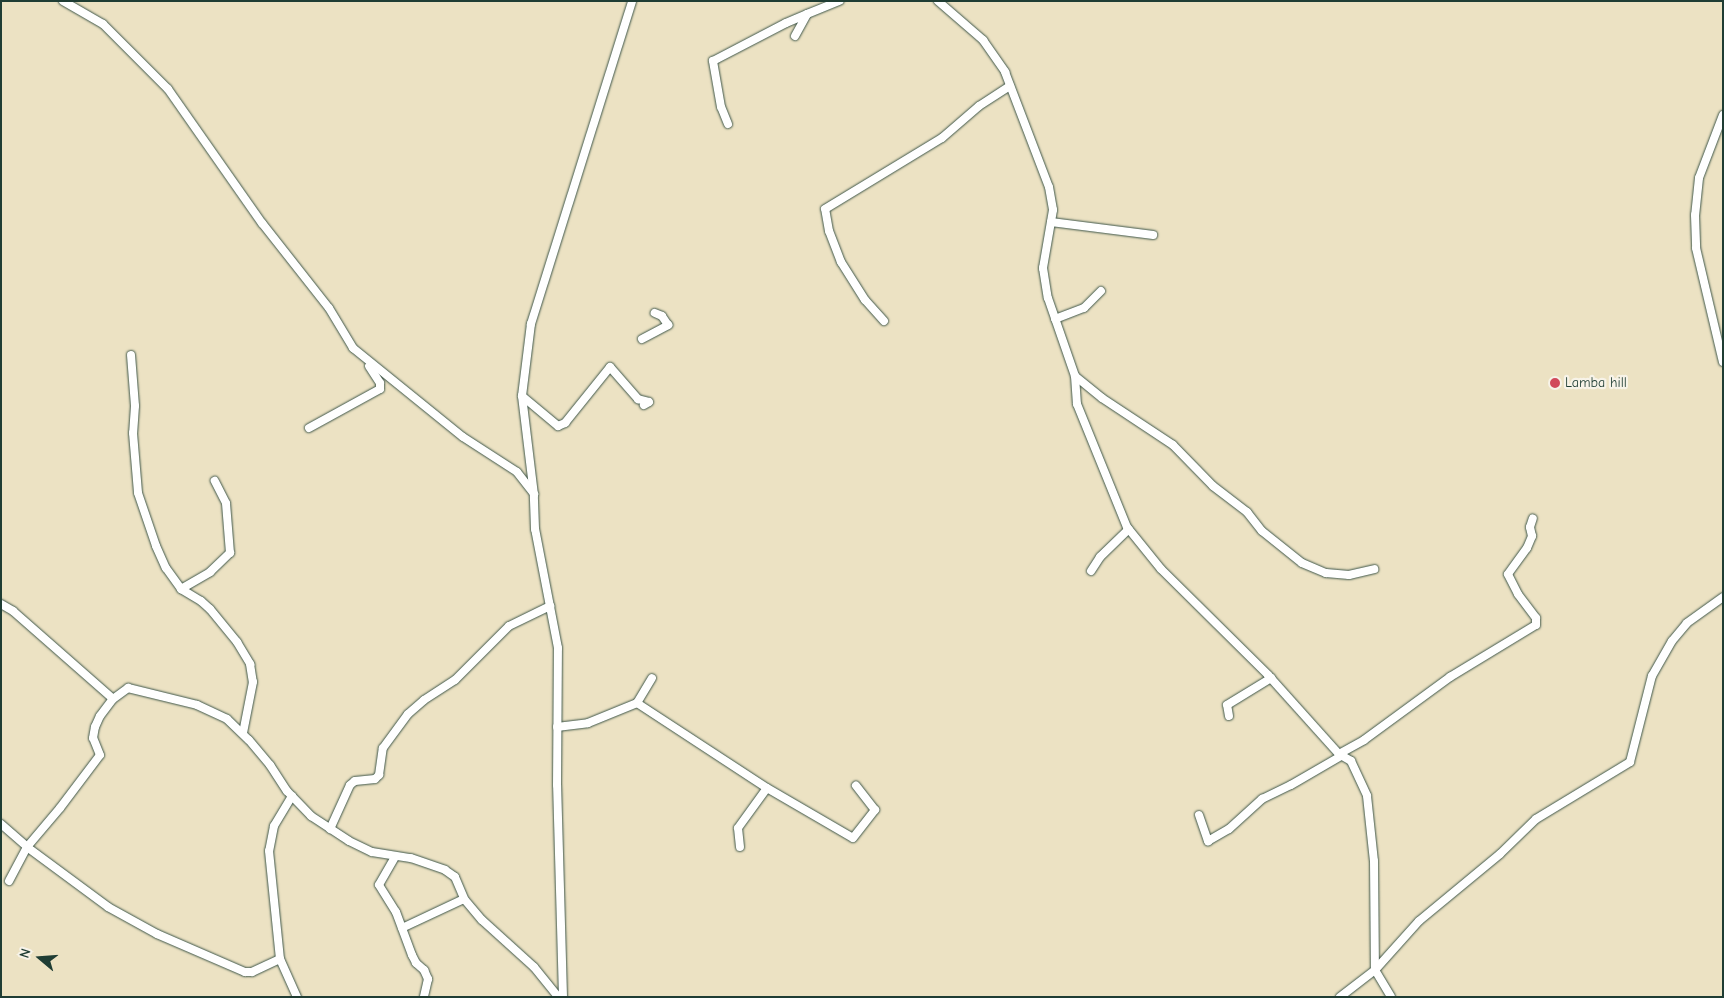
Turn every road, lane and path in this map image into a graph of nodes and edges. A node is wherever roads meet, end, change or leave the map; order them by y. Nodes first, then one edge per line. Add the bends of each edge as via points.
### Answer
1 (63, 1) edge
2 (632, 1) edge
3 (838, 1) edge
4 (938, 1) edge
5 (807, 14) junction
6 (795, 36) dead end
7 (1010, 86) junction
8 (1723, 115) edge
9 (728, 124) dead end
10 (1051, 222) junction
11 (1153, 235) dead end
12 (1101, 292) dead end
13 (655, 313) dead end
14 (1055, 319) junction
15 (884, 321) dead end
16 (642, 339) dead end
17 (352, 348) junction
18 (131, 355) dead end
19 (1723, 362) edge
20 (1075, 376) junction
21 (522, 396) junction
22 (644, 404) dead end
23 (309, 428) dead end
24 (214, 481) dead end
25 (534, 495) junction
26 (1533, 518) dead end
27 (1129, 529) junction
28 (1374, 569) dead end
29 (1091, 571) dead end
30 (181, 589) junction
31 (1723, 597) edge
32 (1, 604) edge
33 (550, 606) junction
34 (652, 678) dead end
35 (1271, 678) junction
36 (113, 699) junction
37 (637, 702) junction
38 (1229, 716) dead end
39 (557, 728) junction
40 (243, 733) junction
41 (1340, 755) junction
42 (856, 786) dead end
43 (767, 788) junction
44 (292, 796) junction
45 (1199, 815) dead end
46 (1, 824) edge
47 (330, 829) junction
48 (27, 846) junction
49 (740, 847) dead end
50 (395, 857) junction
51 (9, 882) dead end
52 (464, 899) junction
53 (402, 928) junction
54 (280, 959) junction
55 (1375, 970) junction
56 (296, 997) edge
57 (424, 997) edge
58 (558, 997) edge
59 (563, 997) edge
60 (1340, 997) edge
61 (1391, 997) edge

1 - 17 street via 103,24 168,89 262,223 329,308
2 - 21 street via 531,324
3 - 5 street
4 - 7 street via 983,40 1005,72
5 - 6 street
5 - 9 street via 713,61 721,107
7 - 10 street via 1049,187 1053,210
7 - 15 street via 979,106 942,138 825,209 829,231 841,262 865,300
8 - 19 street via 1699,178 1695,215 1696,248
10 - 11 street
10 - 14 street via 1043,268
12 - 14 street via 1084,308
13 - 16 street via 662,316 668,325
14 - 20 street
17 - 23 street via 374,372 380,389
17 - 25 street via 463,437 517,472
18 - 30 street via 138,493 156,546
20 - 27 street via 1077,404
20 - 28 street via 1173,445 1213,486 1247,512 1262,531 1302,563 1326,573 1349,575
21 - 22 street via 558,426 565,423 610,367 638,399 648,402
21 - 25 street
24 - 30 street via 226,503 230,553 210,572
25 - 33 street via 535,529
26 - 41 street via 1532,536 1527,548 1508,574 1536,618 1536,625 1450,676
27 - 29 street
27 - 35 street via 1161,569
30 - 40 street via 210,609 250,664 253,682
31 - 55 street via 1687,623 1672,641 1652,676 1630,762 1536,819 1419,922
32 - 36 street via 13,610
33 - 39 street via 558,648
33 - 47 street via 508,626 455,680 408,714 383,748 379,774 375,779 355,781 350,785
34 - 37 street
35 - 38 street via 1226,705
35 - 41 street
36 - 40 street via 128,688 197,705 227,719
36 - 48 street via 95,727 93,738 100,755
37 - 39 street via 588,723
37 - 43 street
39 - 59 street
40 - 44 street
41 - 45 street via 1291,786 1262,799 1229,829 1208,841
41 - 55 street via 1351,761 1367,796 1374,861
42 - 43 street via 875,810 853,838
43 - 49 street via 738,828
44 - 47 street via 311,816
44 - 54 street via 274,826 269,851
46 - 48 street
47 - 50 street via 372,852
48 - 51 street
48 - 54 street via 108,907 233,969 252,972
50 - 52 street via 411,858 445,870 455,877
50 - 53 street via 379,885
52 - 53 street
52 - 58 street via 482,920 534,967
53 - 57 street via 416,963 428,979
54 - 56 street
55 - 60 street
55 - 61 street

